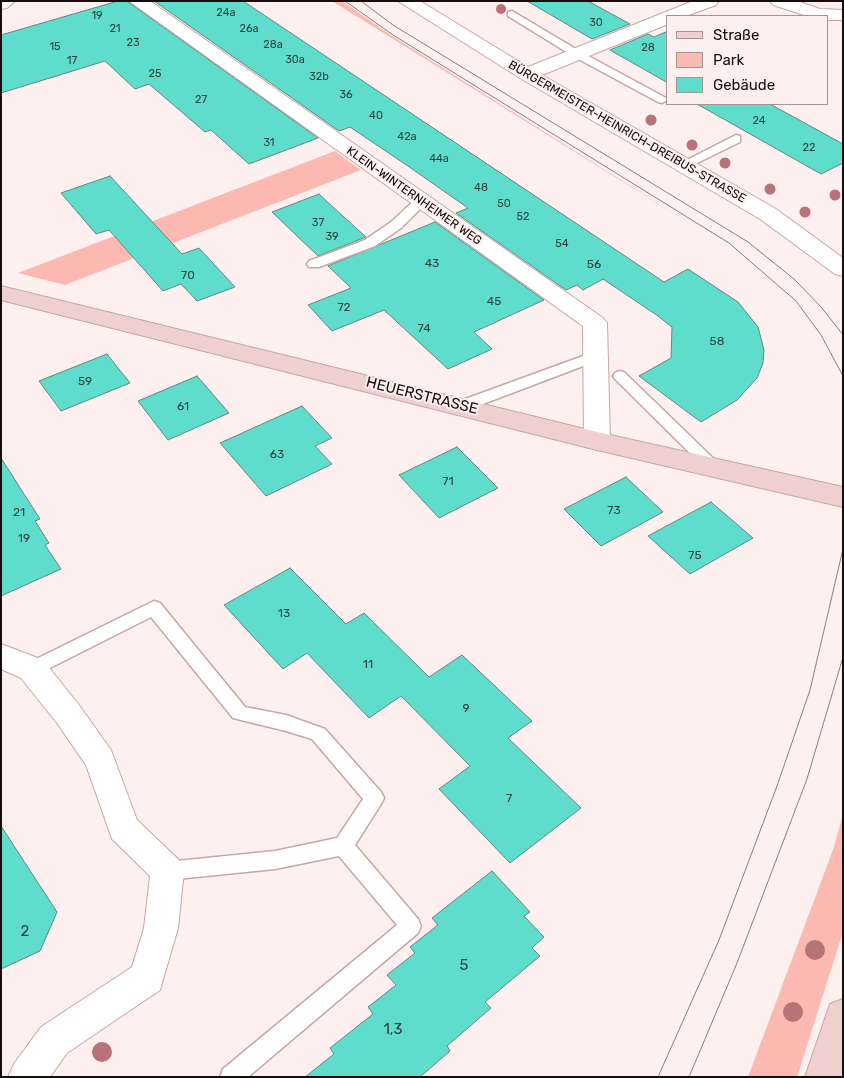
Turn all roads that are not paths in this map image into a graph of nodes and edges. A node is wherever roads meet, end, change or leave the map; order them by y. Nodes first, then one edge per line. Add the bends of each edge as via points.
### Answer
1 (6, 1) edge
2 (138, 1) edge
3 (407, 1) edge
4 (710, 1) edge
5 (779, 1) edge
6 (1, 4) edge
7 (512, 14) dead end
8 (674, 15) edge
9 (843, 15) edge
10 (666, 18) edge
11 (577, 54) junction
12 (527, 74) junction
13 (662, 100) dead end
14 (736, 139) dead end
15 (683, 165) junction
16 (421, 201) junction
17 (314, 264) dead end
18 (843, 269) edge
19 (1, 292) edge
20 (594, 357) junction
21 (620, 376) dead end
22 (462, 406) junction
23 (597, 441) junction
24 (714, 467) junction
25 (843, 497) edge
26 (1, 656) edge
27 (32, 669) junction
28 (343, 846) junction
29 (167, 871) junction
30 (843, 1017) edge
31 (27, 1077) edge
32 (231, 1077) edge
33 (824, 1077) edge

1 - 6 street
2 - 16 street, KLEIN-WINTERNHEIMER WEG
3 - 12 street, BÜRGERMEISTER-HEINRICH-DREIBUS-STRASSE
4 - 8 street
5 - 9 street via 818,14
7 - 11 lane
10 - 11 street
11 - 12 street
11 - 13 lane
12 - 15 street, BÜRGERMEISTER-HEINRICH-DREIBUS-STRASSE
14 - 15 lane
15 - 18 street, BÜRGERMEISTER-HEINRICH-DREIBUS-STRASSE via 768,214
16 - 17 lane via 396,225 370,243
16 - 20 street, KLEIN-WINTERNHEIMER WEG via 594,323
19 - 22 street, HEUERSTRASSE
20 - 22 lane
20 - 23 street, KLEIN-WINTERNHEIMER WEG
21 - 24 lane
22 - 23 street, HEUERSTRASSE
23 - 24 street, HEUERSTRASSE
24 - 25 street, HEUERSTRASSE
26 - 27 street
27 - 28 lane via 154,608 239,713 318,734 374,798
27 - 29 street via 100,760 124,829
28 - 29 lane via 275,860
28 - 32 lane via 412,926
29 - 31 street via 161,928 147,978 54,1040
30 - 33 street

